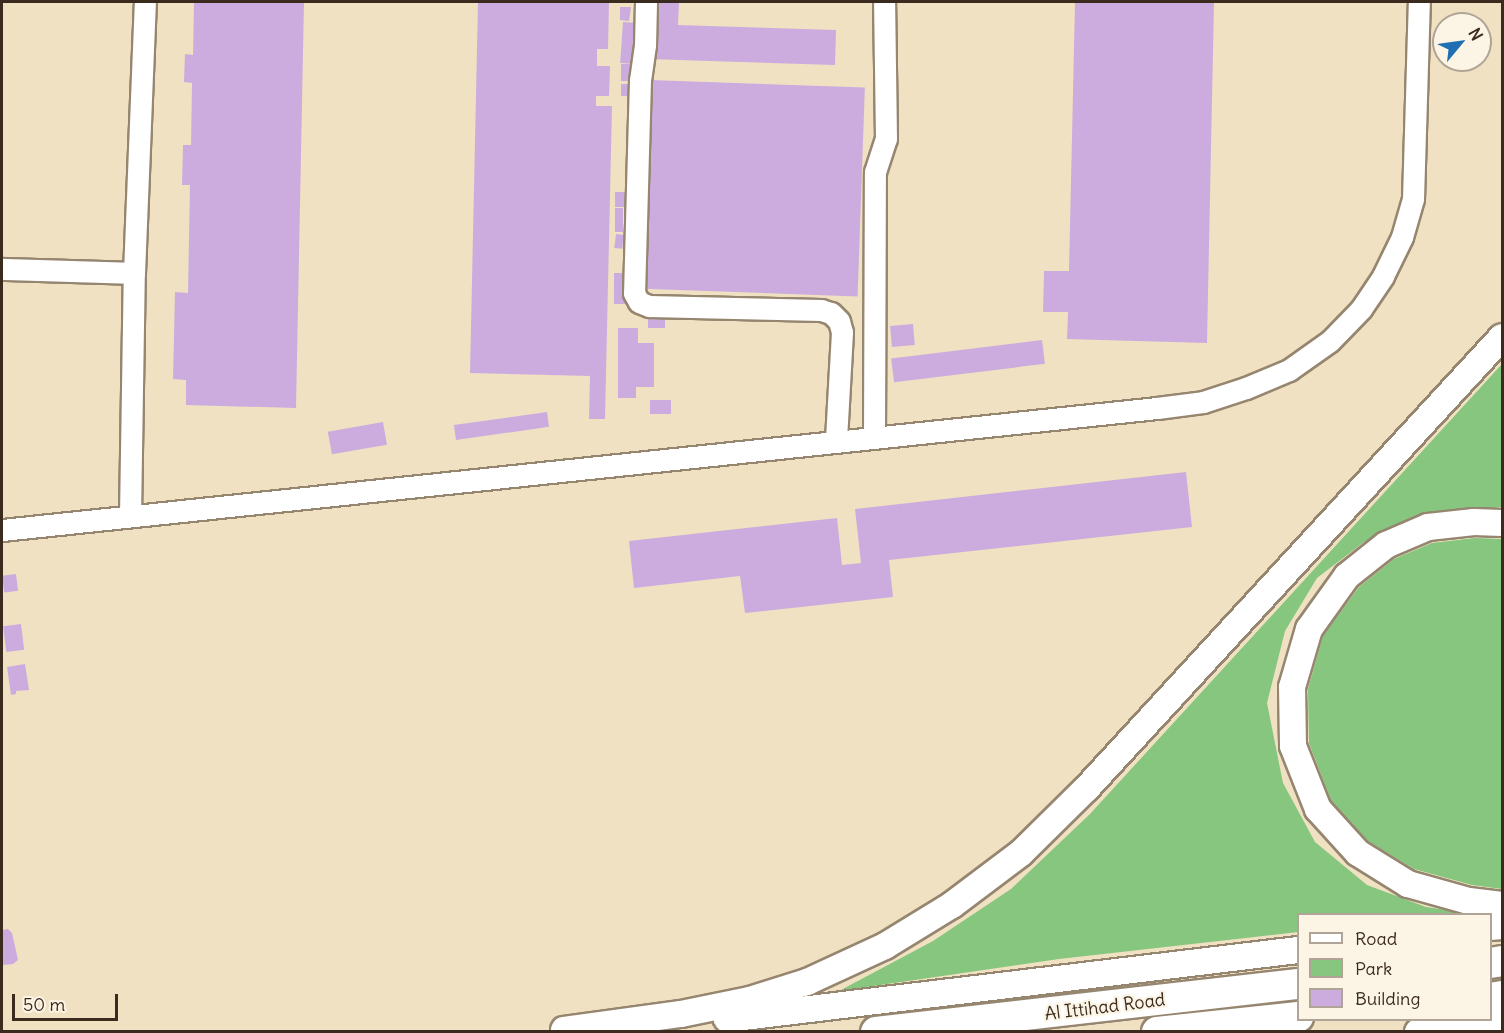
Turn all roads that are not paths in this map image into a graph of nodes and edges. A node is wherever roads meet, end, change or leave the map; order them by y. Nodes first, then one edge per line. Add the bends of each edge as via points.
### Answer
1 (145, 2) edge
2 (646, 2) edge
3 (884, 2) edge
4 (1419, 2) edge
5 (2, 269) edge
6 (134, 273) junction
7 (842, 332) junction
8 (1503, 337) edge
9 (874, 338) junction
10 (874, 438) junction
11 (836, 441) junction
12 (130, 516) junction
13 (1503, 523) edge
14 (2, 530) edge
15 (1503, 905) edge
16 (1297, 950) edge
17 (1297, 984) edge
18 (1297, 1017) edge
19 (1503, 1022) edge
20 (556, 1031) edge
21 (876, 1032) edge
22 (1157, 1032) edge
23 (1418, 1032) edge

1 - 6 street
2 - 7 street via 633,282 636,297 644,305 654,307 826,310 836,317
3 - 9 street via 886,139 875,172
4 - 10 street via 1413,199 1402,237 1383,276 1361,309 1330,341 1289,370 1203,402
5 - 6 street
6 - 12 street
7 - 9 street
7 - 11 street
8 - 20 main road via 1086,789 1021,853 952,905 885,946 807,982 750,1000 681,1014
9 - 10 street
10 - 11 street
11 - 12 street
12 - 14 street
13 - 15 main road via 1428,527 1386,545 1347,576 1309,629 1292,687 1293,746 1318,808 1358,853 1408,884 1469,901
16 - 20 main road via 670,1026
17 - 21 highway, Al Ittihad Road
18 - 22 highway, Al Ittihad Road
19 - 23 main road

